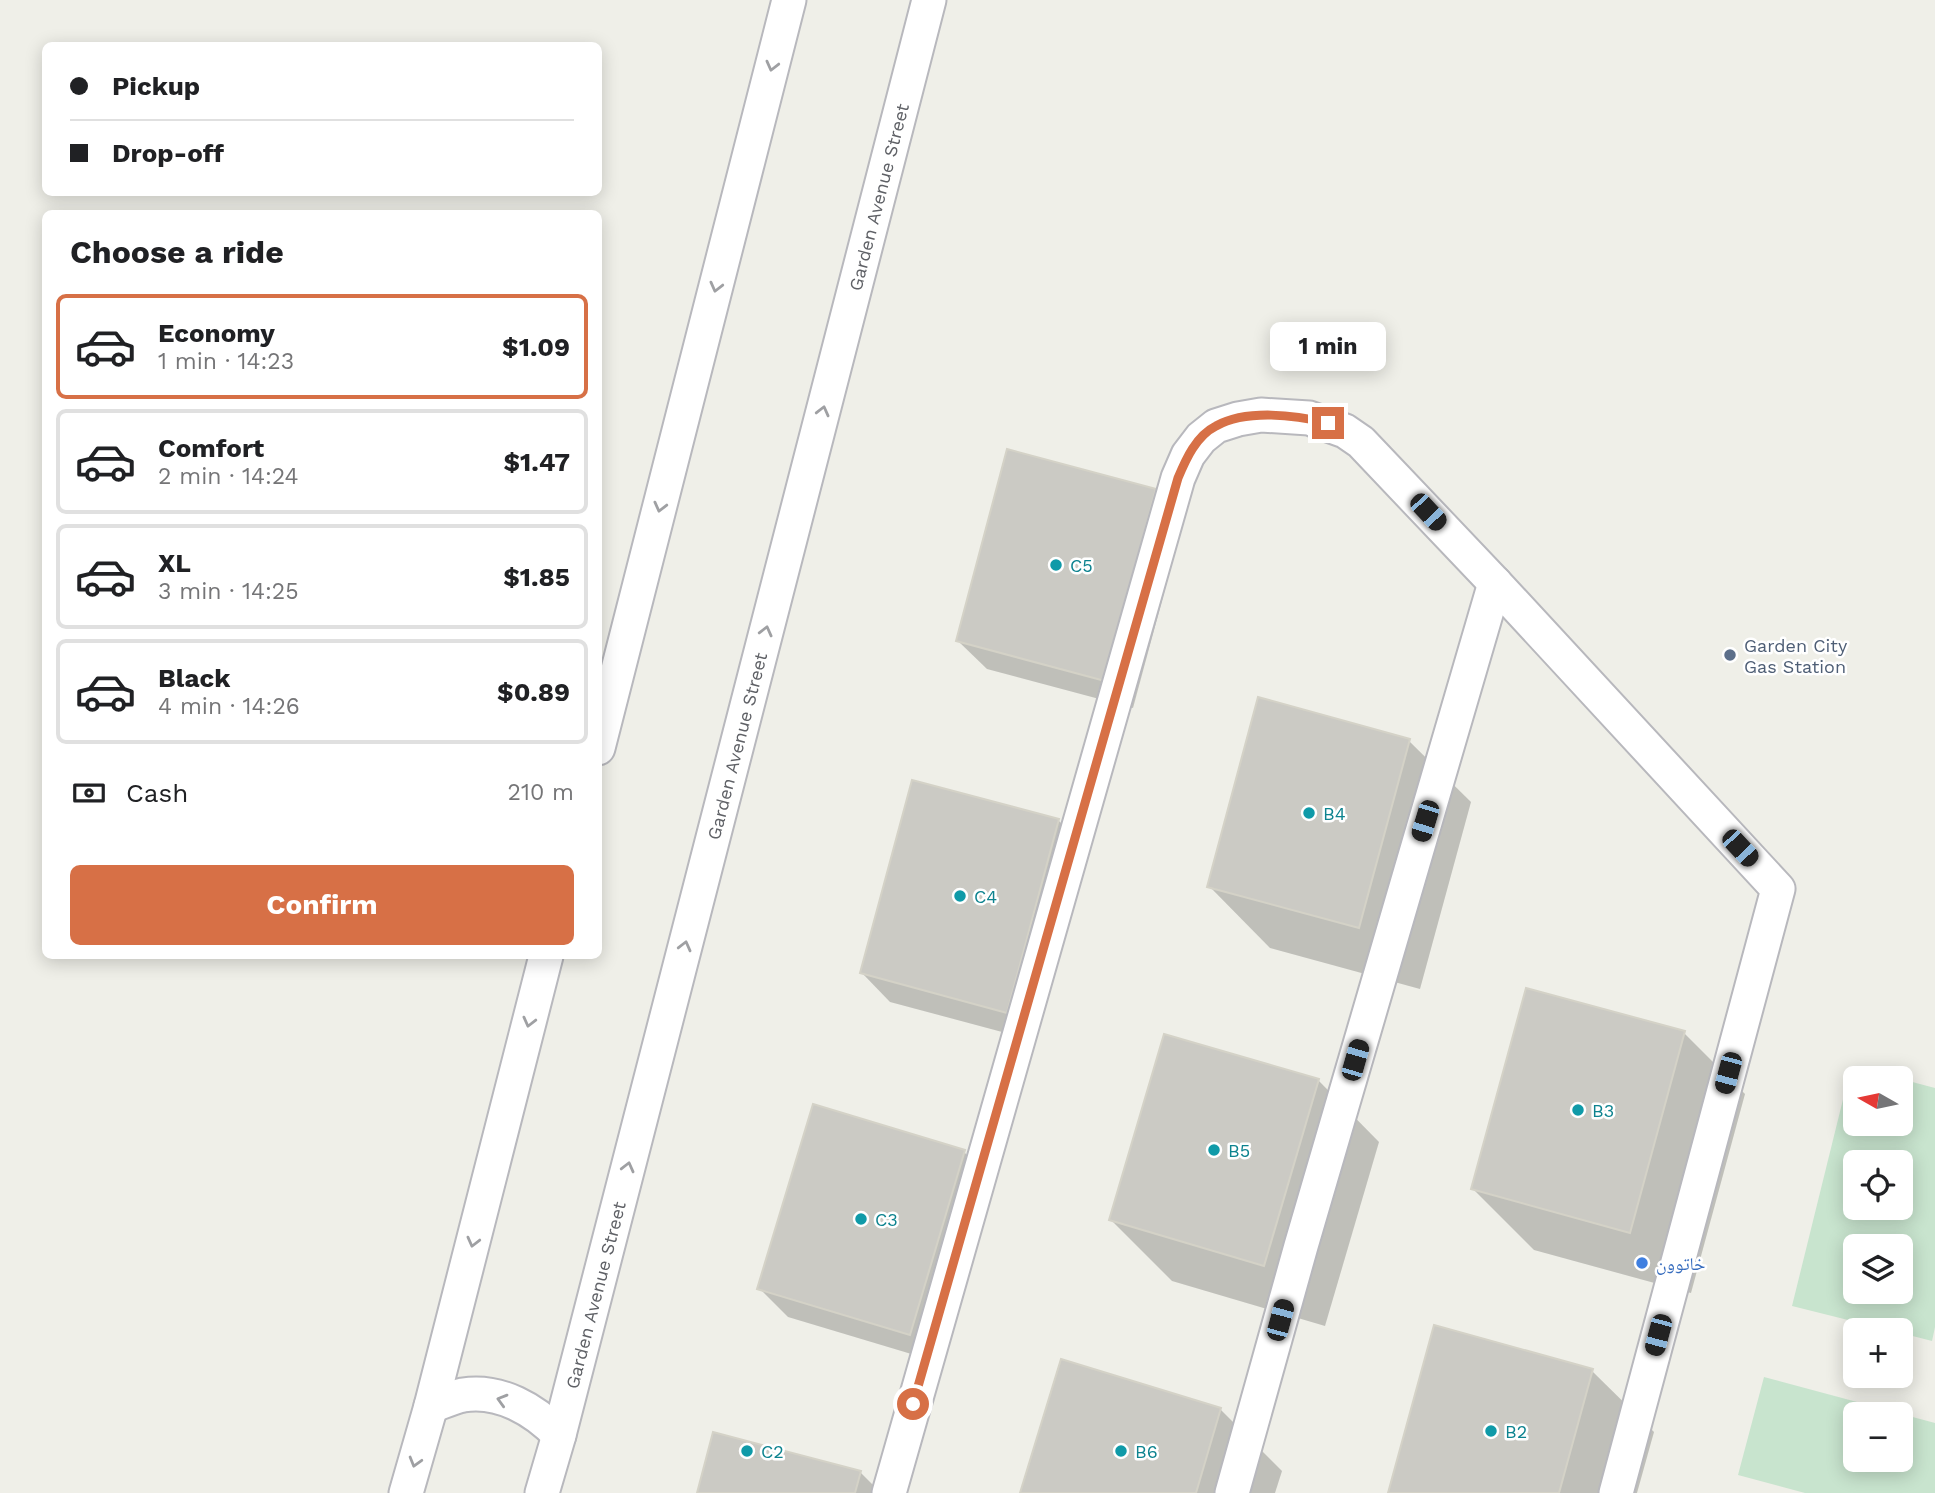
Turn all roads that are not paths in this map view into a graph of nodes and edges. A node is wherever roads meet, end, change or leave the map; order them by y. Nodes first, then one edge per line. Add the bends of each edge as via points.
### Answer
1 (789, 0) edge
2 (929, 0) edge
3 (1495, 583) junction
4 (602, 732) edge
5 (545, 959) edge
6 (431, 1406) junction
7 (559, 1435) junction
8 (406, 1493) edge
9 (542, 1493) edge
10 (889, 1493) edge
11 (1232, 1493) edge
12 (1616, 1493) edge

1 -> 4 street
7 -> 2 street, Garden Avenue Street
3 - 10 street via 1361,442 1328,423 1285,416 1238,419 1216,426 1188,456 1178,478
3 - 11 street
3 - 12 street via 1778,889
5 -> 6 street
7 -> 6 street via 526,1408 486,1395 464,1395
6 -> 8 street
7 - 9 street, Garden Avenue Street

